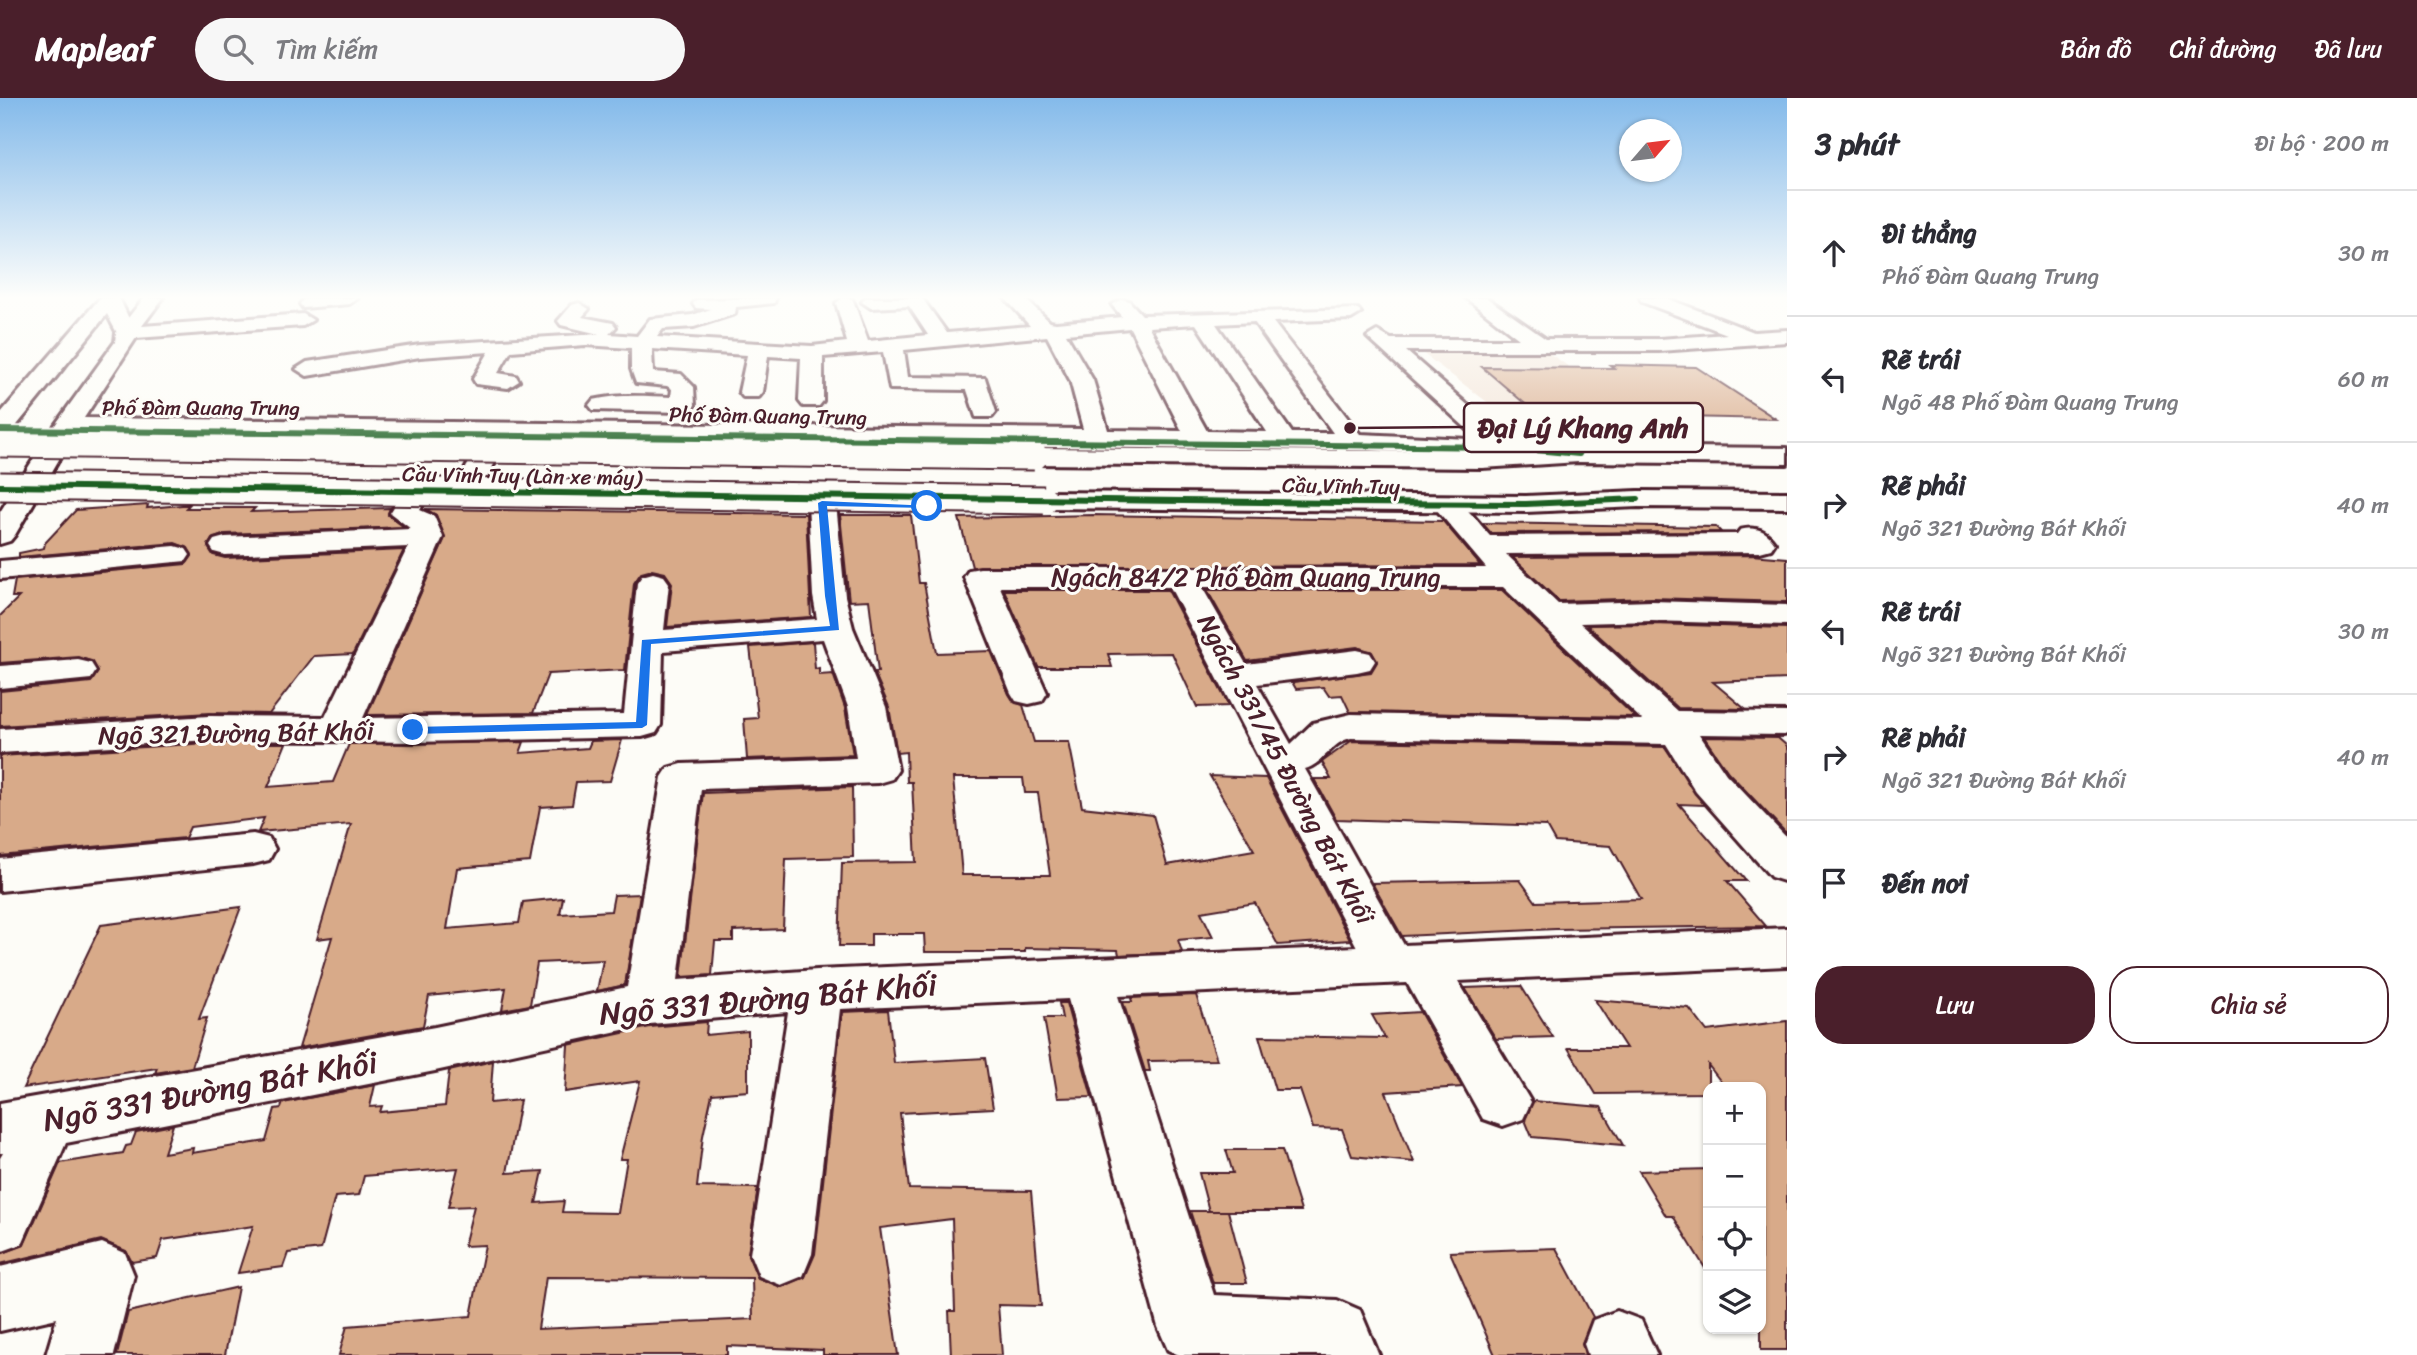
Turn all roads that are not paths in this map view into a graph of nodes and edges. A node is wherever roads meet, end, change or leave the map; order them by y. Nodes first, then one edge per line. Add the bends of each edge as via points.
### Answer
1 (61, 357) edge
2 (115, 357) edge
3 (384, 357) edge
4 (498, 357) edge
5 (641, 357) edge
6 (758, 357) edge
7 (812, 357) edge
8 (894, 357) edge
9 (1071, 357) edge
10 (1155, 357) edge
11 (1231, 357) edge
12 (1289, 357) edge
13 (1400, 357) edge
14 (307, 369) dead end
15 (508, 382) dead end
16 (751, 392) dead end
17 (811, 401) dead end
18 (601, 405) dead end
19 (984, 412) dead end
20 (67, 425) junction
21 (0, 430) edge
22 (506, 430) junction
23 (1097, 438) junction
24 (1199, 439) junction
25 (1352, 441) junction
26 (0, 443) edge
27 (1031, 443) joint
28 (1469, 447) junction
29 (1501, 447) junction
30 (1300, 448) junction
31 (1579, 454) junction
32 (1787, 456) edge
33 (0, 471) edge
34 (13, 490) edge
35 (415, 495) junction
36 (466, 495) junction
37 (1335, 496) junction
38 (1638, 499) junction
39 (1044, 500) joint
40 (1787, 500) edge
41 (822, 503) junction
42 (1526, 504) junction
43 (1450, 509) junction
44 (0, 535) edge
45 (1751, 536) dead end
46 (428, 537) junction
47 (1483, 545) junction
48 (225, 546) dead end
49 (175, 555) dead end
50 (0, 570) edge
51 (1181, 577) junction
52 (1511, 578) junction
53 (653, 583) dead end
54 (1552, 614) junction
55 (1787, 615) edge
56 (836, 628) junction
57 (646, 642) junction
58 (1357, 661) dead end
59 (78, 671) dead end
60 (1237, 676) junction
61 (0, 677) edge
62 (1029, 693) dead end
63 (1784, 723) dead end
64 (1672, 727) junction
65 (338, 730) junction
66 (0, 741) edge
67 (1283, 763) junction
68 (253, 849) dead end
69 (1787, 866) edge
70 (0, 875) edge
71 (1787, 947) edge
72 (1405, 962) junction
73 (1087, 976) junction
74 (817, 990) junction
75 (650, 1003) junction
76 (1503, 1102) dead end
77 (23, 1125) edge
78 (0, 1223) edge
79 (780, 1254) dead end
80 (0, 1299) edge
81 (80, 1355) edge
82 (1345, 1355) edge

1 - 21 main road
2 - 20 main road
3 - 14 main road
4 - 15 main road via 484,379
5 - 18 main road via 644,377 673,379 683,387 683,405
6 - 16 main road
7 - 17 main road
8 - 19 main road via 898,384 977,383
9 - 23 main road via 1088,390
10 - 24 main road
11 - 30 main road
12 - 25 main road
13 - 29 main road
20 - 22 main road, Phố Đàm Quang Trung
20 - 34 main road
21 - 27 main road, Cầu Vĩnh Tuy (Làn xe máy)
22 - 23 main road, Phố Đàm Quang Trung
22 - 36 main road
23 - 24 main road, Phố Đàm Quang Trung
24 - 30 main road, Phố Đàm Quang Trung
25 - 28 main road, Phố Đàm Quang Trung
25 - 30 main road, Phố Đàm Quang Trung
26 - 30 main road, Cầu Vĩnh Tuy, bridge
27 - 30 main road, Cầu Vĩnh Tuy
28 - 29 main road, Cầu Vĩnh Tuy
28 - 30 main road, Cầu Vĩnh Tuy
29 - 31 main road, Cầu Vĩnh Tuy
30 - 31 main road, Cầu Vĩnh Tuy via 1482,460
31 - 32 main road
33 - 37 main road, Cầu Vĩnh Tuy
34 - 35 main road
34 - 39 main road, Cầu Vĩnh Tuy (Làn xe máy), bridge
34 - 44 main road
35 - 36 main road
35 - 46 main road via 404,513 424,522
36 - 41 main road
37 - 38 main road, Cầu Vĩnh Tuy via 1511,489
37 - 39 main road, Cầu Vĩnh Tuy
37 - 42 main road, Cầu Vĩnh Tuy
38 - 40 main road
38 - 42 main road, Cầu Vĩnh Tuy
41 - 43 main road
41 - 56 main road
42 - 43 main road
43 - 47 main road
45 - 47 main road via 1760,543
46 - 48 main road
46 - 65 main road
47 - 52 main road
49 - 50 main road
51 - 52 main road, Ngách 84/2 Phố Đàm Quang Trung
51 - 60 main road, Ngách 331/45 Đường Bát Khối
51 - 62 main road, Ngách 84/2 Phố Đàm Quang Trung via 980,577
52 - 54 main road
53 - 57 main road, Ngõ 321 Đường Bát Khối
54 - 55 main road
54 - 64 main road
56 - 57 main road
56 - 75 main road via 867,706 878,770 681,777
57 - 65 main road, Ngõ 321 Đường Bát Khối via 642,725
58 - 60 main road
59 - 61 main road
60 - 67 main road, Ngách 331/45 Đường Bát Khối
63 - 64 main road
64 - 67 main road via 1351,726 1327,731 1300,758
64 - 69 main road via 1711,783
65 - 66 main road, Ngõ 321 Đường Bát Khối via 209,728
67 - 72 main road, Ngách 331/45 Đường Bát Khối
68 - 70 main road
71 - 72 main road, Ngõ 331 Đường Bát Khối
72 - 73 main road, Ngõ 331 Đường Bát Khối
72 - 76 main road
73 - 74 main road, Ngõ 331 Đường Bát Khối
73 - 82 main road via 1191,1327 1337,1332
74 - 75 main road, Ngõ 331 Đường Bát Khối
74 - 79 main road
75 - 77 main road, Ngõ 331 Đường Bát Khối via 435,1049
77 - 78 main road
80 - 81 main road via 102,1275

